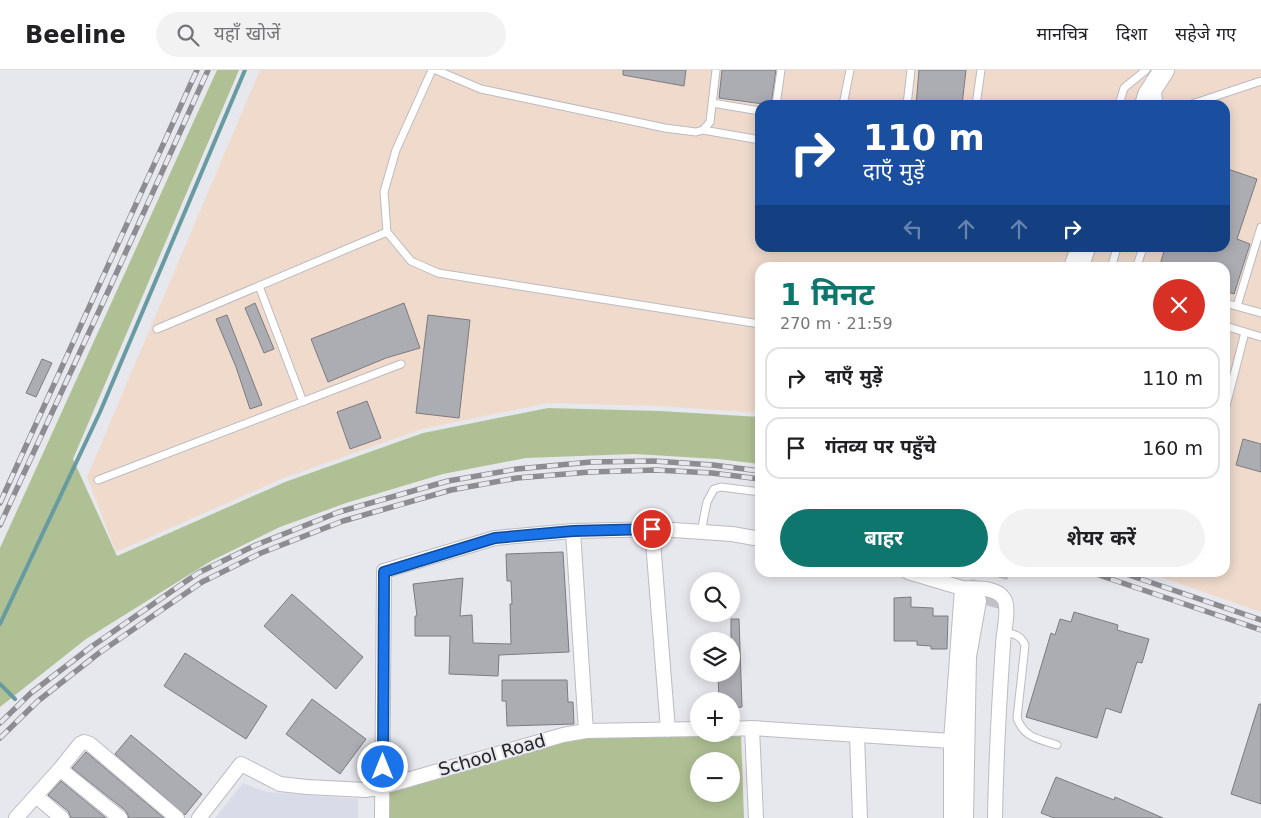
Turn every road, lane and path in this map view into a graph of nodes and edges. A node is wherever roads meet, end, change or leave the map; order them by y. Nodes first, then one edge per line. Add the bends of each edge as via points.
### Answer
1 (432, 70) edge
2 (436, 70) edge
3 (716, 70) edge
4 (781, 70) edge
5 (850, 70) edge
6 (912, 70) edge
7 (981, 70) edge
8 (1153, 73) edge
9 (1261, 81) edge
10 (777, 100) edge
11 (844, 100) edge
12 (907, 100) edge
13 (977, 100) edge
14 (1120, 100) edge
15 (1135, 100) edge
16 (1146, 100) edge
17 (1158, 100) edge
18 (1204, 100) edge
19 (712, 103) junction
20 (755, 110) edge
21 (703, 130) junction
22 (755, 139) edge
23 (1261, 227) edge
24 (387, 232) junction
25 (259, 286) junction
26 (1230, 304) edge
27 (1237, 306) junction
28 (1261, 313) edge
29 (755, 323) edge
30 (1230, 328) edge
31 (157, 329) dead end
32 (1245, 332) junction
33 (1261, 337) edge
34 (402, 364) dead end
35 (1230, 390) edge
36 (302, 402) junction
37 (98, 480) dead end
38 (755, 491) edge
39 (652, 529) junction
40 (573, 531) junction
41 (701, 532) junction
42 (755, 538) edge
43 (923, 577) edge
44 (975, 599) junction
45 (1004, 632) junction
46 (752, 728) junction
47 (690, 729) edge
48 (740, 729) edge
49 (668, 730) junction
50 (586, 731) junction
51 (857, 735) junction
52 (951, 741) junction
53 (1057, 745) dead end
54 (60, 769) junction
55 (383, 787) junction
56 (36, 796) junction
57 (16, 818) edge
58 (62, 818) edge
59 (120, 818) edge
60 (177, 818) edge
61 (199, 818) edge
62 (382, 818) edge
63 (756, 818) edge
64 (860, 818) edge
65 (951, 818) edge
66 (963, 818) edge
67 (976, 818) edge
68 (995, 818) edge

1 - 24 lane via 396,150 384,192
2 - 21 lane via 481,89 665,128
3 - 19 lane
4 - 10 lane
5 - 11 lane
6 - 12 lane
7 - 13 lane
8 - 14 lane via 1124,88
8 - 15 main road
8 - 16 main road
8 - 17 lane
9 - 18 lane
19 - 20 lane
19 - 21 lane via 710,122
21 - 22 lane
23 - 27 lane
24 - 25 lane
24 - 29 lane via 411,261 438,273
25 - 31 lane
25 - 36 lane
26 - 27 lane
27 - 28 lane
30 - 32 lane
32 - 33 lane
32 - 35 lane
34 - 36 lane
36 - 37 lane
38 - 41 lane via 714,489 707,502
39 - 40 street
39 - 41 street
39 - 49 street
40 - 50 street
40 - 55 street via 495,538 384,572
41 - 42 street
43 - 44 street
44 - 45 street via 991,590 1004,598 1007,605
44 - 52 street
44 - 66 main road via 966,656
44 - 67 main road via 980,658
45 - 53 lane via 1023,639 1025,645 1017,718 1020,728 1027,734
45 - 68 street
46 - 48 street
46 - 51 street
46 - 63 street
47 - 49 street, School Road
49 - 50 street, School Road
50 - 55 street, School Road
51 - 52 street
51 - 64 street
52 - 65 street
54 - 56 street
54 - 59 street
54 - 60 street via 80,744 90,744
55 - 61 street, School Road via 365,790 280,784 241,764
55 - 62 street
56 - 57 street
56 - 58 street

